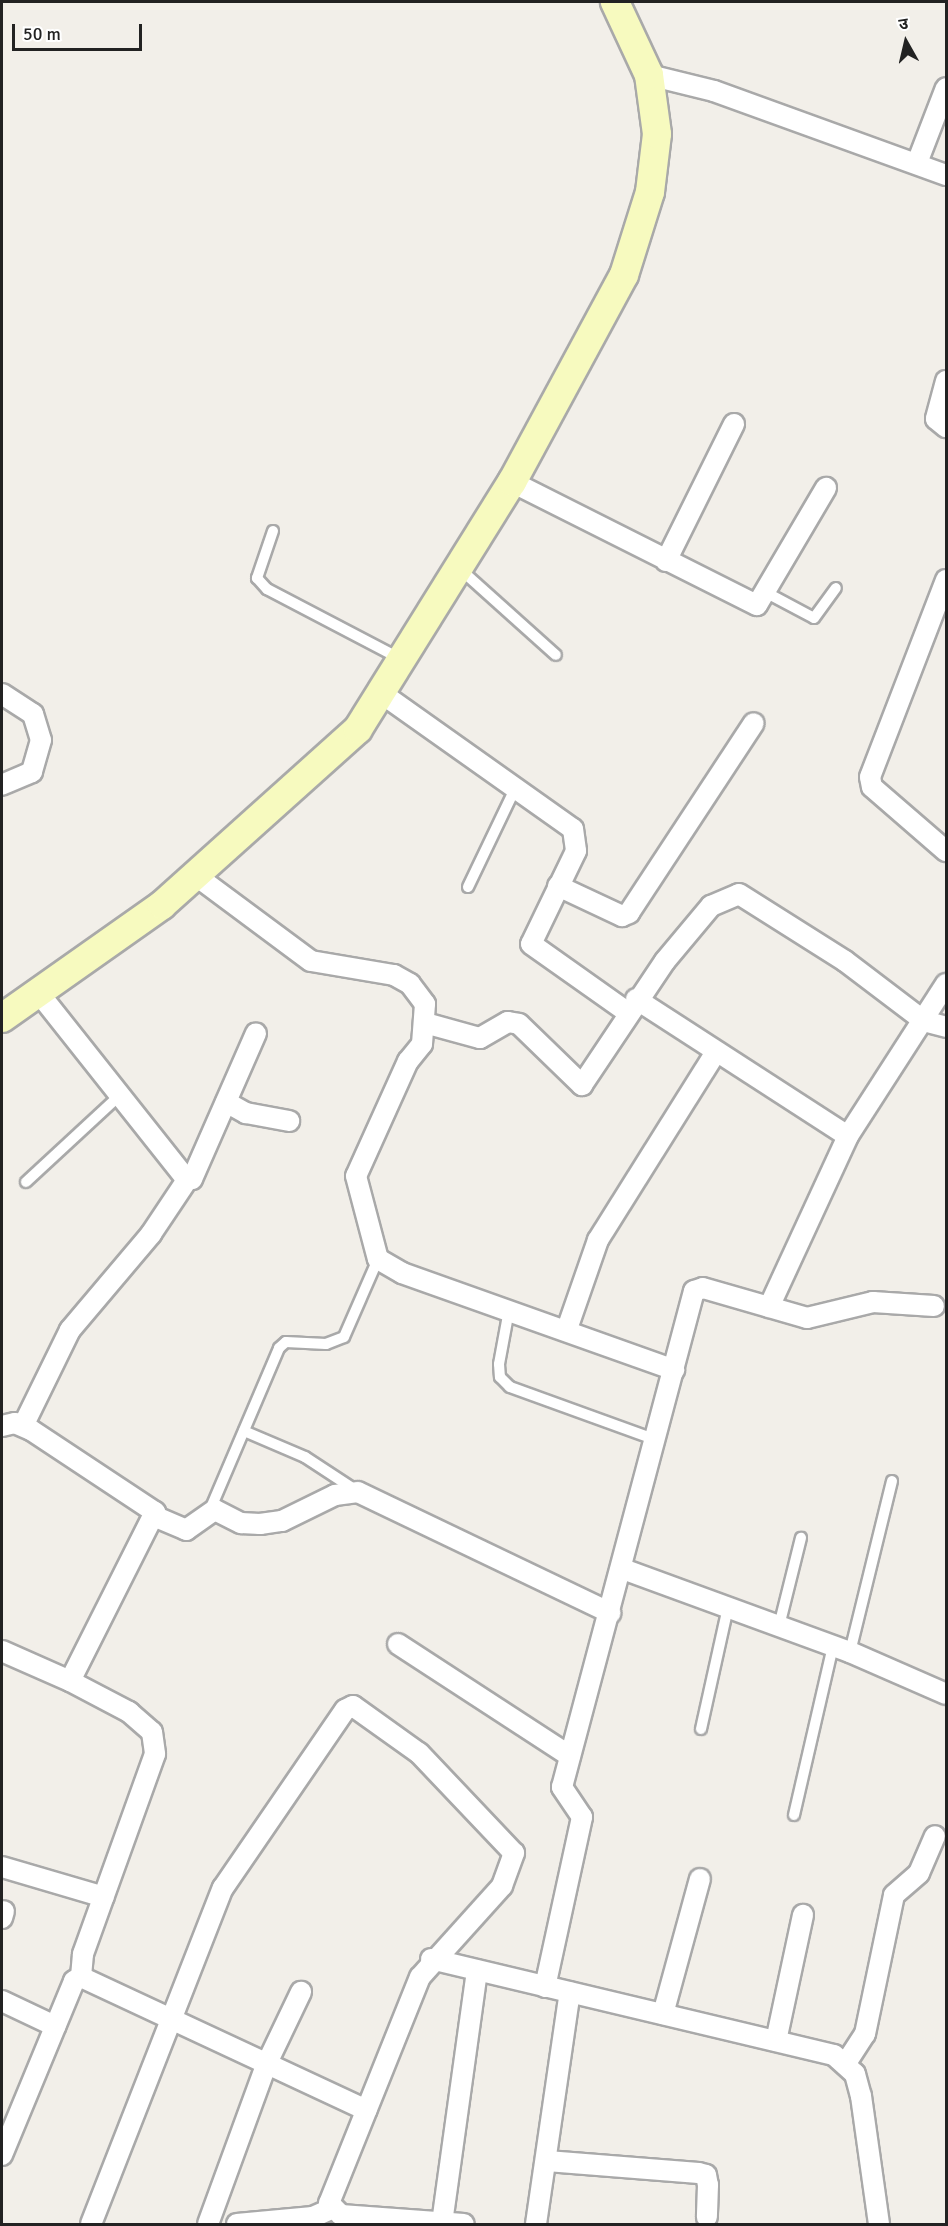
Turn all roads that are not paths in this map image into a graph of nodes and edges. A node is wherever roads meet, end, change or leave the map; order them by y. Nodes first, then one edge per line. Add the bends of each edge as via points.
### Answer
1 (615, 2) edge
2 (649, 75) junction
3 (946, 88) edge
4 (917, 163) junction
5 (946, 175) edge
6 (946, 381) edge
7 (734, 424) dead end
8 (946, 428) edge
9 (512, 482) junction
10 (826, 488) dead end
11 (273, 531) dead end
12 (666, 561) junction
13 (458, 568) junction
14 (946, 580) edge
15 (836, 588) dead end
16 (767, 593) junction
17 (556, 655) dead end
18 (402, 659) junction
19 (381, 693) junction
20 (2, 694) edge
21 (754, 723) dead end
22 (2, 785) edge
23 (515, 789) junction
24 (946, 851) edge
25 (195, 875) junction
26 (558, 886) junction
27 (468, 887) dead end
28 (946, 984) edge
29 (38, 992) junction
30 (632, 1005) junction
31 (2, 1018) edge
32 (924, 1021) junction
33 (425, 1023) junction
34 (946, 1027) edge
35 (256, 1033) dead end
36 (716, 1052) junction
37 (119, 1096) junction
38 (226, 1102) junction
39 (289, 1121) dead end
40 (848, 1136) junction
41 (187, 1180) junction
42 (26, 1182) dead end
43 (378, 1259) junction
44 (934, 1306) dead end
45 (769, 1307) junction
46 (509, 1310) junction
47 (567, 1329) junction
48 (674, 1370) junction
49 (2, 1426) edge
50 (23, 1426) junction
51 (244, 1431) junction
52 (654, 1439) junction
53 (892, 1481) dead end
54 (358, 1492) junction
55 (210, 1510) junction
56 (156, 1517) junction
57 (801, 1538) dead end
58 (623, 1569) junction
59 (728, 1607) junction
60 (611, 1613) junction
61 (779, 1626) junction
62 (398, 1644) dead end
63 (842, 1649) junction
64 (2, 1651) edge
65 (70, 1681) junction
66 (946, 1694) edge
67 (701, 1729) dead end
68 (570, 1756) junction
69 (794, 1815) dead end
70 (935, 1836) dead end
71 (2, 1867) edge
72 (700, 1879) dead end
73 (104, 1897) junction
74 (803, 1916) dead end
75 (431, 1959) junction
76 (477, 1970) junction
77 (81, 1977) junction
78 (545, 1987) junction
79 (302, 1992) dead end
80 (570, 1992) junction
81 (2, 2001) edge
82 (663, 2014) junction
83 (171, 2019) junction
84 (55, 2026) junction
85 (776, 2041) junction
86 (267, 2063) junction
87 (846, 2063) junction
88 (366, 2110) junction
89 (2, 2155) edge
90 (547, 2161) junction
91 (331, 2209) junction
92 (707, 2217) dead end
93 (386, 2222) edge
94 (442, 2223) junction
95 (91, 2224) edge
96 (207, 2224) edge
97 (237, 2224) edge
98 (464, 2224) edge
99 (536, 2224) edge
100 (879, 2224) edge

1 - 2 street
2 - 4 street via 714,91
2 - 9 street via 656,152 638,236 624,275
3 - 4 street
4 - 5 street
6 - 8 street via 936,419
7 - 12 street
9 - 12 street
9 - 13 street
10 - 16 street
11 - 18 lane via 258,578 267,589
12 - 16 street via 750,604 762,603
13 - 17 lane
13 - 18 street
14 - 24 street via 870,777 872,787
15 - 16 lane via 814,618
18 - 19 street
19 - 23 street
19 - 25 street via 358,729
20 - 22 street via 33,714 41,740 32,772
21 - 26 street via 629,913 622,916
23 - 26 street via 578,838
23 - 27 lane
25 - 29 street via 162,905
25 - 33 street via 311,961 356,965 410,984 424,1004
26 - 30 street via 531,944
28 - 32 street
29 - 31 street
29 - 37 street
30 - 32 street via 711,906 739,894 845,961
30 - 33 street via 582,1085 519,1024 508,1022 480,1038
30 - 36 street
32 - 34 street
32 - 40 street
33 - 43 street via 422,1044 357,1168 364,1220
35 - 38 street
36 - 40 street
36 - 47 street via 598,1240
37 - 41 street
37 - 42 lane
38 - 39 street via 246,1113
38 - 41 street via 192,1179
40 - 45 street via 819,1190
41 - 50 street via 151,1234 70,1330
43 - 46 street via 402,1273
43 - 51 lane via 344,1337 326,1344 286,1342 279,1348
44 - 45 street via 873,1302 815,1318
45 - 48 street via 696,1290
46 - 47 street
46 - 52 lane via 499,1364 500,1377 510,1388
47 - 48 street
48 - 52 street
49 - 50 street
50 - 56 street via 148,1503
51 - 54 lane via 305,1457
51 - 55 lane
52 - 58 street
53 - 63 lane
54 - 55 street via 335,1495 282,1521 260,1524
54 - 60 street
55 - 56 street via 186,1530
56 - 65 street
57 - 61 lane
58 - 59 street
58 - 60 street
59 - 61 street
59 - 67 lane
60 - 68 street
61 - 63 street
62 - 68 street
63 - 66 street
63 - 69 lane
64 - 65 street
65 - 73 street via 129,1712 152,1732 155,1744
68 - 78 street via 562,1787 582,1817
70 - 87 street via 919,1873 894,1895 865,2034
71 - 73 street
72 - 82 street
73 - 77 street
74 - 85 street
75 - 76 street
75 - 83 street via 502,1886 513,1850 405,1741 349,1707 231,1874
75 - 88 street
76 - 78 street
76 - 94 street
77 - 83 street
77 - 84 street via 74,1981
78 - 80 street
79 - 86 street
80 - 82 street
80 - 90 street
81 - 84 street
82 - 85 street
83 - 86 street
83 - 95 street
84 - 89 street
85 - 87 street via 834,2055
86 - 88 street
86 - 96 street
87 - 100 street via 861,2097
88 - 91 street
90 - 92 street via 699,2172 708,2185
90 - 99 street
91 - 93 street via 341,2215
91 - 97 street via 313,2217
93 - 94 street
94 - 98 street

